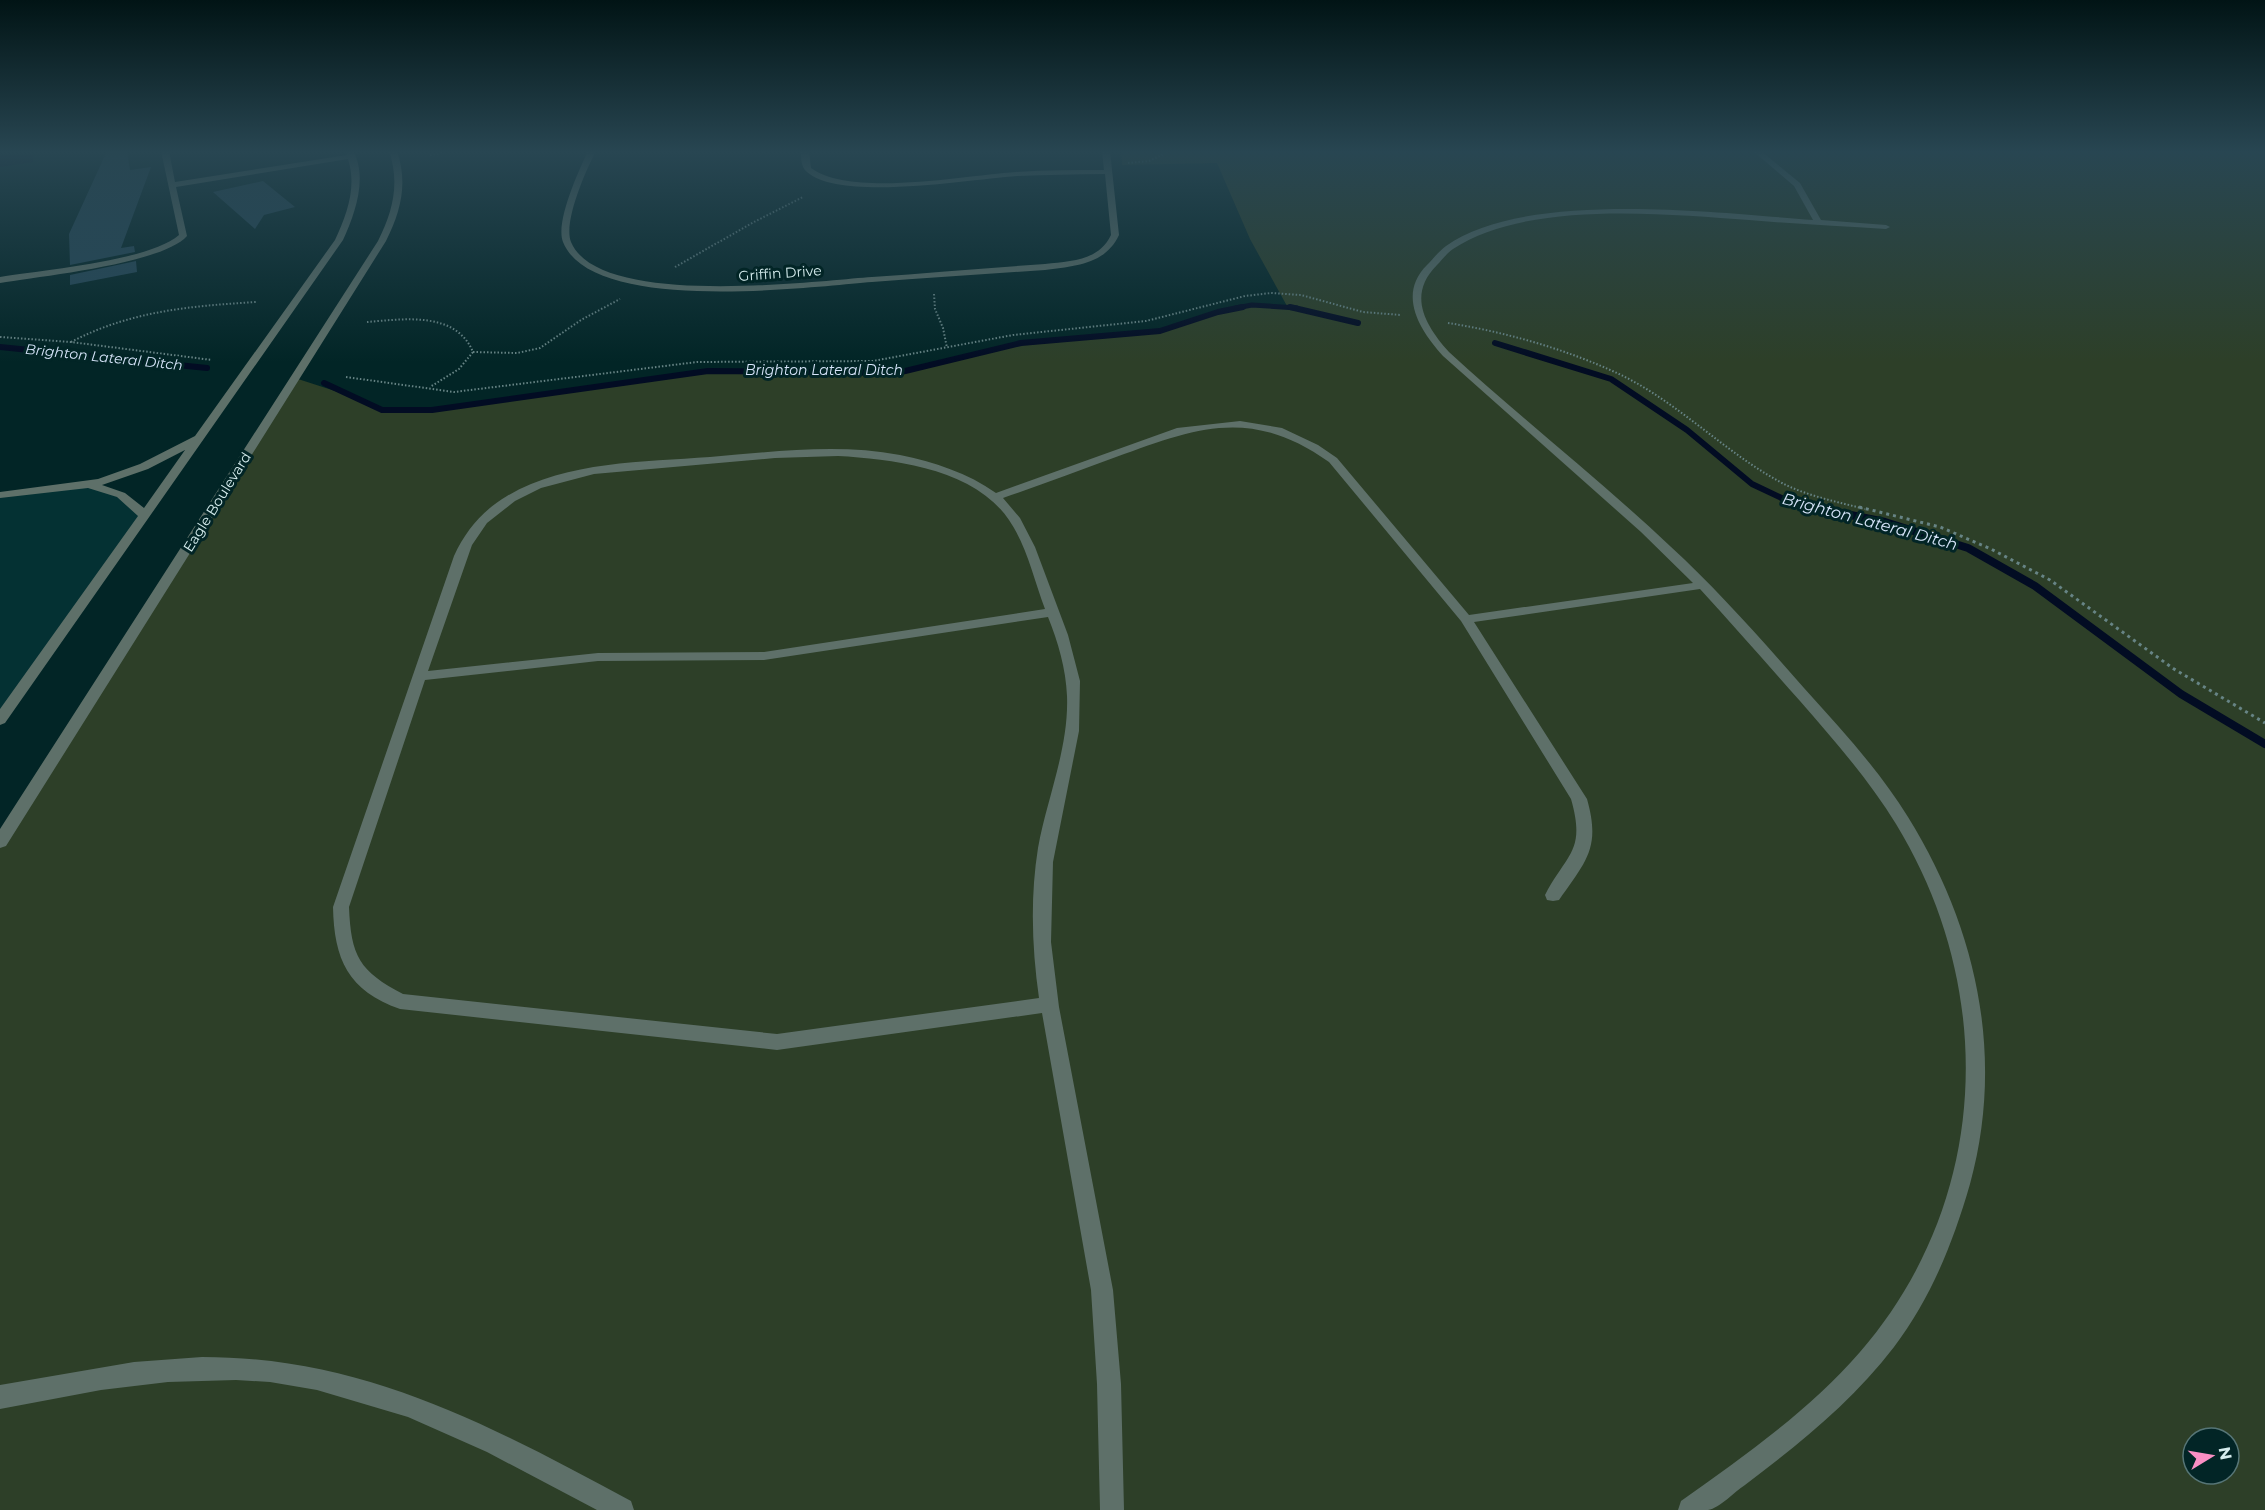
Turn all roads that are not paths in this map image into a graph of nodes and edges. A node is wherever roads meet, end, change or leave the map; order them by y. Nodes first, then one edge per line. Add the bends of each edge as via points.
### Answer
1 (180, 221) edge
2 (346, 221) edge
3 (391, 221) edge
4 (567, 221) edge
5 (1113, 221) edge
6 (1522, 221) edge
7 (1809, 221) edge
8 (1818, 222) joint
9 (1886, 227) dead end
10 (0, 280) edge
11 (201, 437) junction
12 (86, 485) junction
13 (0, 495) edge
14 (996, 497) junction
15 (144, 516) junction
16 (1704, 585) junction
17 (1053, 612) junction
18 (1466, 619) junction
19 (420, 676) junction
20 (0, 720) edge
21 (0, 842) edge
22 (1553, 895) dead end
23 (1050, 1004) junction
24 (0, 1397) edge
25 (622, 1510) edge
26 (1112, 1510) edge
27 (1690, 1510) edge

1 - 10 street via 183,236 147,255
2 - 11 street via 339,240
3 - 21 street, Eagle Boulevard
4 - 5 street, Griffin Drive via 567,244 593,267 646,284 705,290 764,289 1076,262 1109,248 1115,236
6 - 16 street via 1461,242 1436,258 1422,277 1416,296 1420,319 1446,354
7 - 8 street
8 - 9 street
11 - 12 street via 147,465
11 - 15 street
12 - 13 street
12 - 15 street via 126,496
14 - 17 street via 1023,533
14 - 18 street via 1177,431 1224,423 1270,427 1316,446 1333,460
14 - 19 street via 939,468 906,459 826,452 610,469 538,485 486,517 469,537
15 - 20 street
16 - 18 street
16 - 27 street via 1843,741 1903,822 1929,868 1964,962 1975,1014 1979,1063 1967,1167 1921,1285 1887,1338 1804,1425
17 - 19 street via 764,656 601,657
17 - 23 street via 1075,683 1074,717 1046,850 1042,892 1043,953
18 - 22 street via 1579,800 1586,820 1586,845
19 - 23 street via 341,907 341,941 354,971 375,989 400,1001 777,1042
23 - 26 street via 1106,1326
24 - 25 street via 167,1370 270,1371 315,1379 443,1418 505,1446

